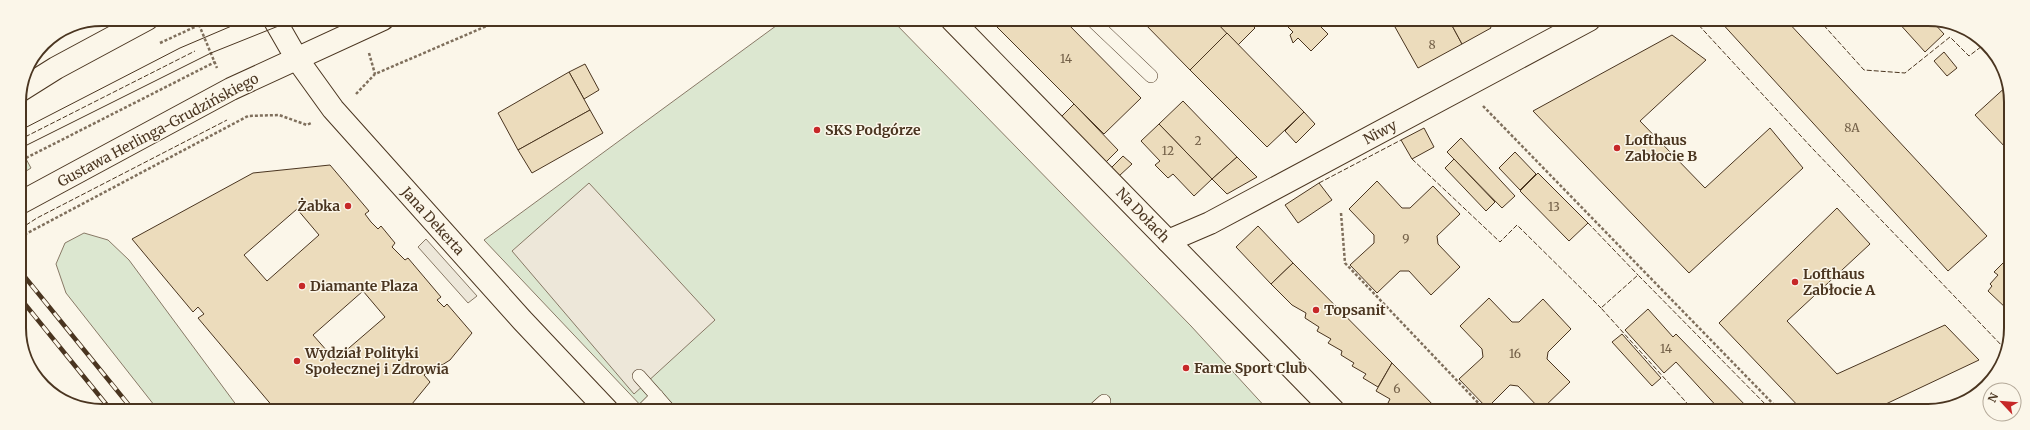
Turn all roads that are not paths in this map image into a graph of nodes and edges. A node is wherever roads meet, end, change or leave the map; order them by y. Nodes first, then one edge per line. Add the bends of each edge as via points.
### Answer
1 (135, 26) edge
2 (278, 26) edge
3 (368, 26) edge
4 (958, 26) edge
5 (1098, 26) edge
6 (1578, 26) edge
7 (297, 59) junction
8 (1151, 76) dead end
9 (27, 86) edge
10 (26, 200) edge
11 (1168, 241) junction
12 (639, 376) dead end
13 (657, 396) junction
14 (601, 404) edge
15 (649, 404) edge
16 (664, 404) edge
17 (1327, 404) edge

1 - 9 street via 62,64
2 - 7 street, Jana Dekerta
3 - 7 street, Gustawa Herlinga-Grudzińskiego
4 - 11 street, Na Dołach
5 - 8 lane
6 - 11 street, Niwy via 1210,223
7 - 10 street, Gustawa Herlinga-Grudzińskiego via 231,89
7 - 14 street, Jana Dekerta via 333,109 522,320
11 - 17 street, Na Dołach
12 - 13 lane
13 - 15 lane
13 - 16 lane

